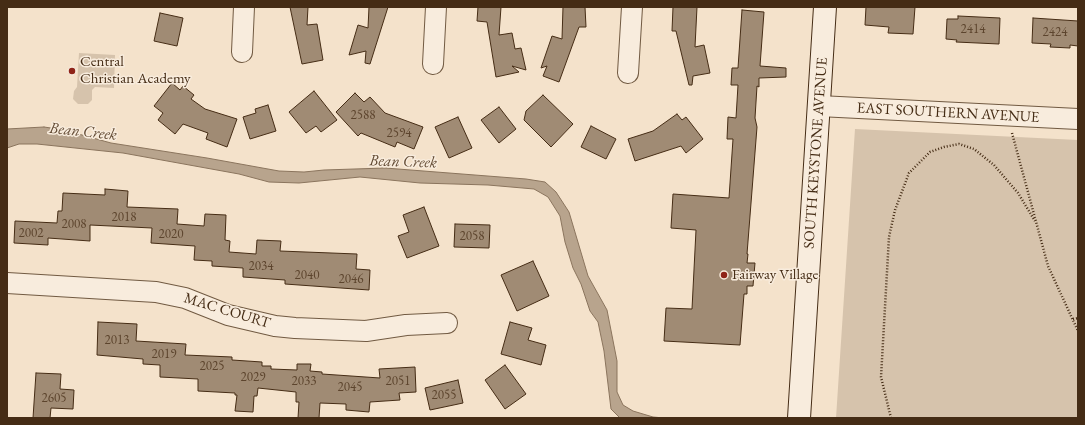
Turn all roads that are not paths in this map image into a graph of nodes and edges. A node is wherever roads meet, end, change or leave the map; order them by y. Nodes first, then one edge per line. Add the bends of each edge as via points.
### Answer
1 (244, 7) edge
2 (436, 7) edge
3 (632, 7) edge
4 (824, 7) edge
5 (242, 52) dead end
6 (433, 64) dead end
7 (628, 73) dead end
8 (819, 106) junction
9 (1078, 119) edge
10 (7, 284) edge
11 (447, 322) dead end
12 (800, 409) edge

1 - 5 street
2 - 6 street
3 - 7 street
4 - 8 main road, SOUTH KEYSTONE AVENUE
8 - 9 street, EAST SOUTHERN AVENUE
8 - 12 main road, SOUTH KEYSTONE AVENUE
10 - 11 street, MAC COURT via 156,292 185,298 228,315 295,328 366,331

